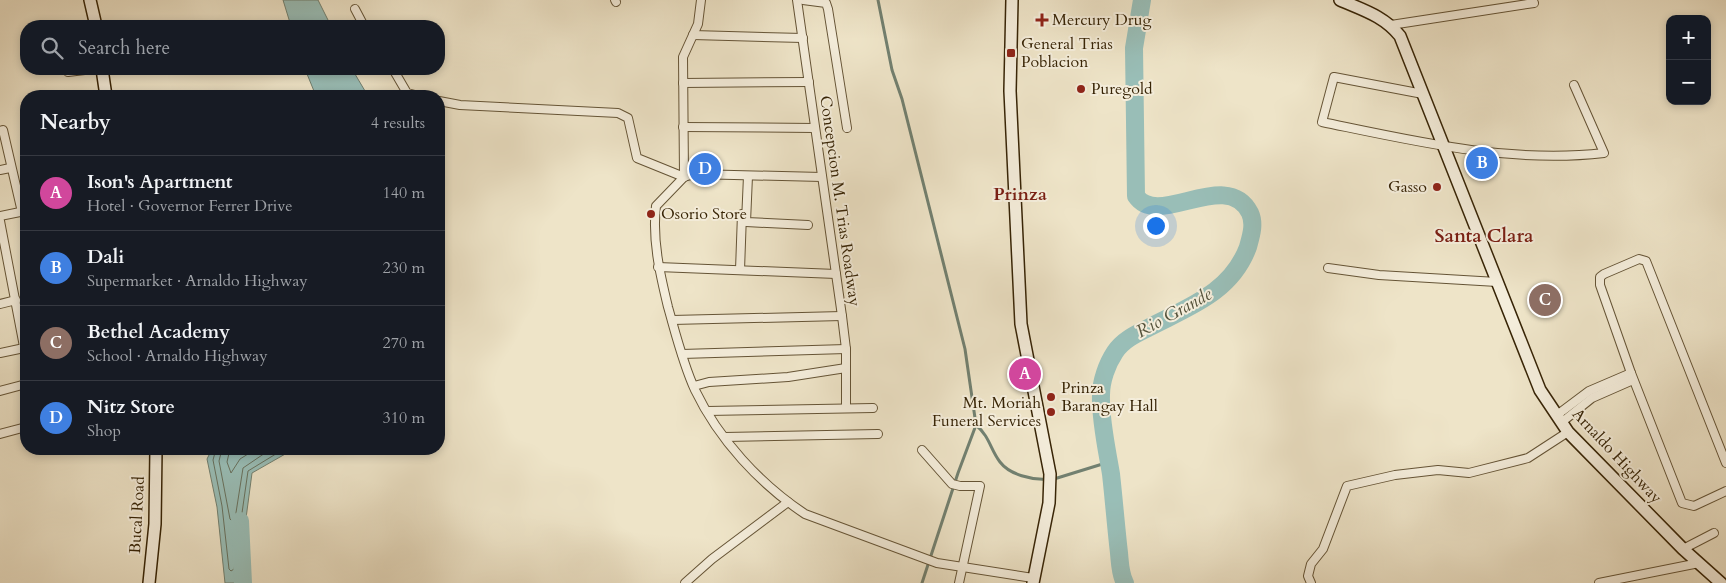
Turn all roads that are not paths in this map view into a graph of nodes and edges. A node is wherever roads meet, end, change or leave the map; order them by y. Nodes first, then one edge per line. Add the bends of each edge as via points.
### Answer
1 (90, 0) edge
2 (701, 0) edge
3 (797, 0) edge
4 (803, 0) edge
5 (1012, 0) edge
6 (1340, 0) edge
7 (1534, 3) dead end
8 (355, 9) dead end
9 (95, 20) edge
10 (361, 20) edge
11 (1391, 25) junction
12 (693, 35) junction
13 (803, 38) junction
14 (103, 75) edge
15 (396, 75) edge
16 (809, 82) junction
17 (683, 83) junction
18 (1574, 85) dead end
19 (105, 90) edge
20 (405, 90) edge
21 (1423, 94) junction
22 (445, 102) edge
23 (683, 127) junction
24 (816, 128) junction
25 (847, 128) dead end
26 (0, 131) edge
27 (1443, 146) junction
28 (10, 168) junction
29 (0, 170) edge
30 (746, 176) junction
31 (684, 177) junction
32 (822, 177) junction
33 (20, 199) edge
34 (20, 213) edge
35 (0, 216) edge
36 (0, 221) edge
37 (808, 225) dead end
38 (4, 261) edge
39 (658, 267) junction
40 (1328, 268) dead end
41 (740, 270) junction
42 (836, 274) junction
43 (1497, 282) junction
44 (16, 300) junction
45 (0, 304) edge
46 (842, 316) junction
47 (672, 320) junction
48 (20, 324) edge
49 (846, 348) junction
50 (20, 349) edge
51 (0, 353) edge
52 (682, 354) junction
53 (846, 368) junction
54 (1632, 376) junction
55 (20, 386) edge
56 (694, 386) junction
57 (0, 392) edge
58 (846, 407) junction
59 (873, 408) dead end
60 (707, 411) junction
61 (1562, 423) junction
62 (20, 429) edge
63 (0, 434) edge
64 (878, 434) dead end
65 (725, 437) junction
66 (922, 450) dead end
67 (156, 455) edge
68 (1726, 463) edge
69 (1726, 491) edge
70 (788, 502) junction
71 (1714, 533) dead end
72 (1683, 549) junction
73 (1699, 563) junction
74 (962, 568) junction
75 (1033, 580) edge
76 (1609, 582) edge
77 (149, 583) edge
78 (685, 583) edge
79 (960, 583) edge
80 (1311, 583) edge
81 (1599, 583) edge
82 (1722, 583) edge

1 - 9 main road
2 - 12 street
3 - 13 street, Concepcion M. Trias Roadway
4 - 25 street via 826,3
5 - 75 main road via 1010,91 1021,324 1050,474 1049,503
6 - 11 main road, Arnaldo Highway
7 - 11 street
8 - 10 street
11 - 21 main road, Arnaldo Highway via 1400,36
12 - 13 street
12 - 17 street via 683,57
13 - 16 street, Concepcion M. Trias Roadway
14 - 19 main road
15 - 20 street
16 - 17 street
16 - 24 street, Concepcion M. Trias Roadway
17 - 23 street
18 - 27 street via 1604,153 1568,157
21 - 27 main road, Arnaldo Highway
21 - 27 street via 1334,77 1322,122
22 - 31 street via 618,112 628,118 637,158
23 - 24 street
23 - 31 street
24 - 32 street, Concepcion M. Trias Roadway
26 - 28 street via 3,130
27 - 43 main road, Arnaldo Highway
28 - 29 street
28 - 33 street
30 - 31 street via 694,174
30 - 32 street
30 - 37 street via 746,222
30 - 41 street
31 - 39 street via 656,206
32 - 42 street, Concepcion M. Trias Roadway
34 - 35 street
36 - 38 street
38 - 44 street
39 - 41 street
39 - 47 street
40 - 43 street via 1379,275
41 - 42 street
42 - 46 street, Concepcion M. Trias Roadway
43 - 61 main road, Arnaldo Highway via 1540,390
44 - 45 street
44 - 48 street
46 - 47 street
46 - 49 street, Concepcion M. Trias Roadway
47 - 52 street
49 - 52 street
49 - 53 street, Concepcion M. Trias Roadway
50 - 51 street
52 - 56 street
53 - 56 street
53 - 58 street, Concepcion M. Trias Roadway
54 - 61 street via 1591,395
54 - 68 street via 1599,280 1604,274 1642,259 1646,261
54 - 69 street via 1682,503 1694,506
55 - 57 street
56 - 60 street
58 - 59 street
58 - 60 street
60 - 65 street
61 - 72 main road, Arnaldo Highway
61 - 80 street via 1528,458 1469,473 1438,470 1347,486 1323,549 1311,564 1308,576
62 - 63 street
64 - 65 street
65 - 70 street via 751,470
66 - 74 street via 956,485 980,486
67 - 77 main road, Bucal Road via 155,524
70 - 74 street via 806,514 937,563
70 - 78 street
71 - 72 street
72 - 73 main road, Arnaldo Highway
73 - 76 street
73 - 82 main road, Arnaldo Highway
74 - 75 street
74 - 79 street
76 - 81 street

